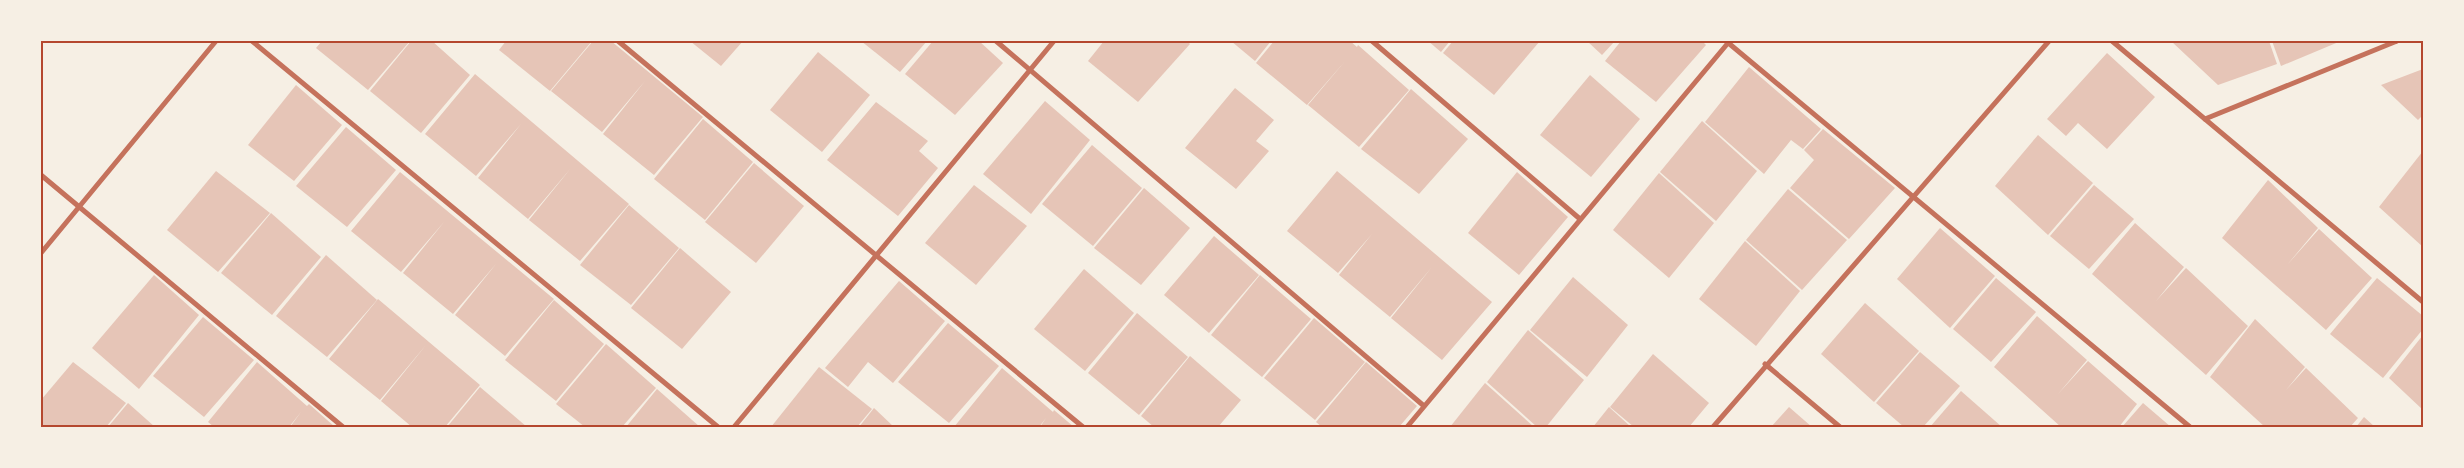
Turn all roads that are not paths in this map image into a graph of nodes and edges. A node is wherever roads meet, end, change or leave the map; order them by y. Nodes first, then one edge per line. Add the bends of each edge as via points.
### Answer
1 (216, 41) edge
2 (252, 41) edge
3 (618, 41) edge
4 (996, 41) edge
5 (1054, 41) edge
6 (1372, 41) edge
7 (2049, 41) edge
8 (2112, 41) edge
9 (2397, 41) edge
10 (1727, 42) edge
11 (1030, 70) junction
12 (2205, 119) junction
13 (41, 175) edge
14 (1913, 196) junction
15 (80, 206) junction
16 (1580, 219) junction
17 (41, 253) edge
18 (877, 254) junction
19 (2423, 302) edge
20 (1765, 364) junction
21 (1424, 406) junction
22 (343, 427) edge
23 (718, 427) edge
24 (734, 427) edge
25 (1083, 427) edge
26 (1407, 427) edge
27 (1713, 427) edge
28 (1840, 427) edge
29 (2190, 427) edge

1 - 15 street
2 - 23 street
3 - 18 street
4 - 11 street
5 - 11 street
6 - 16 street
7 - 14 street
8 - 12 street
9 - 12 street
10 - 14 street
10 - 16 street
11 - 18 street
11 - 21 street
12 - 19 street
13 - 15 street
14 - 20 street
14 - 29 street
15 - 17 street
15 - 22 street
16 - 21 street
18 - 24 street
18 - 25 street
20 - 27 street
20 - 28 street
21 - 26 street

